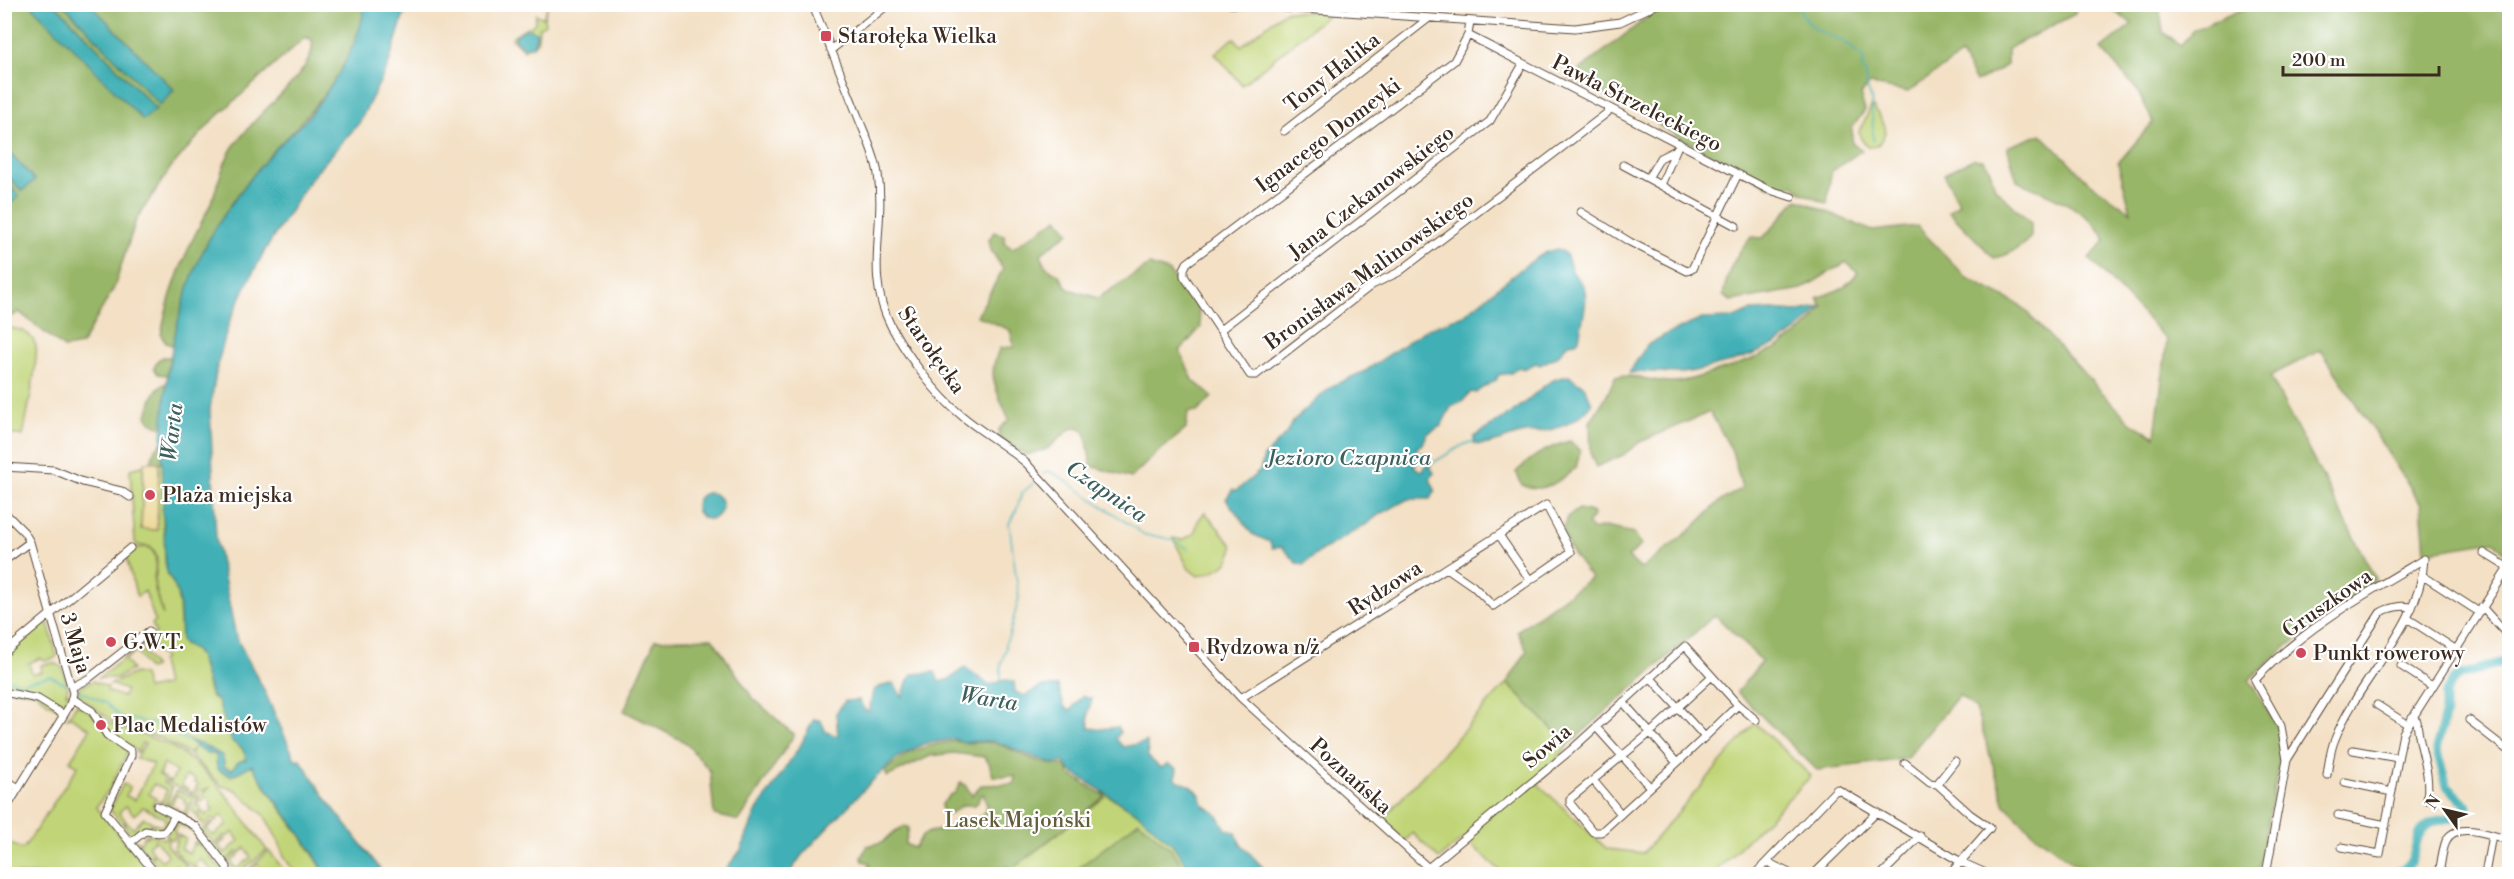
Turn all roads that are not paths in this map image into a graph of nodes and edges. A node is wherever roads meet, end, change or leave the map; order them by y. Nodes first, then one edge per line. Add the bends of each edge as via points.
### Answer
1 (814, 4) edge
2 (889, 4) edge
3 (1230, 4) edge
4 (1658, 4) edge
5 (1429, 18) junction
6 (1470, 21) junction
7 (1468, 35) junction
8 (831, 50) junction
9 (1523, 64) junction
10 (1610, 108) junction
11 (1284, 130) dead end
12 (1678, 146) junction
13 (1623, 165) dead end
14 (1738, 174) junction
15 (1648, 178) junction
16 (1661, 185) junction
17 (1792, 197) dead end
18 (1581, 212) dead end
19 (1717, 216) junction
20 (1736, 226) dead end
21 (1187, 263) joint
22 (1220, 330) junction
23 (4, 467) edge
24 (130, 497) dead end
25 (4, 512) edge
26 (1501, 538) junction
27 (30, 542) junction
28 (130, 548) dead end
29 (2484, 553) dead end
30 (4, 561) edge
31 (2509, 568) edge
32 (1450, 570) junction
33 (2423, 576) junction
34 (1530, 580) junction
35 (2412, 608) junction
36 (2481, 610) junction
37 (50, 615) junction
38 (2407, 618) junction
39 (149, 632) dead end
40 (2510, 638) edge
41 (2455, 649) junction
42 (4, 653) edge
43 (2401, 666) dead end
44 (1712, 676) junction
45 (1650, 677) junction
46 (2432, 686) junction
47 (72, 687) junction
48 (4, 692) edge
49 (72, 699) junction
50 (1243, 700) junction
51 (1623, 702) junction
52 (1738, 705) junction
53 (2377, 705) dead end
54 (1678, 707) junction
55 (64, 715) junction
56 (2412, 717) junction
57 (1756, 720) dead end
58 (2469, 720) dead end
59 (2407, 724) junction
60 (1596, 727) junction
61 (1650, 733) junction
62 (1705, 737) junction
63 (2353, 750) dead end
64 (2510, 752) edge
65 (1622, 756) junction
66 (2398, 758) junction
67 (2287, 760) junction
68 (1955, 761) dead end
69 (1677, 763) junction
70 (1905, 763) dead end
71 (2327, 775) dead end
72 (4, 779) edge
73 (1593, 780) junction
74 (2345, 783) dead end
75 (1937, 784) junction
76 (1650, 787) junction
77 (19, 788) junction
78 (2392, 792) junction
79 (2427, 800) dead end
80 (157, 806) dead end
81 (4, 812) edge
82 (1877, 812) junction
83 (1621, 814) junction
84 (175, 815) junction
85 (2338, 816) dead end
86 (2386, 825) junction
87 (2492, 835) junction
88 (1920, 836) junction
89 (2510, 841) edge
90 (130, 843) junction
91 (2342, 847) dead end
92 (1767, 862) junction
93 (1961, 862) junction
94 (1428, 868) junction
95 (2439, 873) edge
96 (156, 874) edge
97 (226, 874) edge
98 (1435, 874) edge
99 (1755, 874) edge
100 (1791, 874) edge
101 (1814, 874) edge
102 (1882, 874) edge
103 (1950, 874) edge
104 (1988, 874) edge
105 (2266, 874) edge
106 (2454, 874) edge
107 (2485, 874) edge

1 - 8 street, Starołęcka
2 - 8 street
3 - 5 street
4 - 6 street via 1626,20 1594,27
5 - 6 street
5 - 11 street, Tony Halika
6 - 7 street, Ignacego Domeyki
7 - 9 street, Pawła Strzeleckiego
7 - 21 street, Ignacego Domeyki via 1454,61
8 - 50 street, Starołęcka via 876,165 880,204 876,278 895,332 946,402 1027,464
9 - 10 street, Pawła Strzeleckiego
9 - 22 street, Jana Czekanowskiego via 1491,121
10 - 12 street, Pawła Strzeleckiego
10 - 22 street, Bronisława Malinowskiego via 1399,272 1372,285 1256,375 1246,370
12 - 14 street, Pawła Strzeleckiego
12 - 15 street via 1660,158
12 - 16 street
13 - 15 street
14 - 17 street, Pawła Strzeleckiego
14 - 19 street
15 - 16 street
16 - 19 street
18 - 19 street via 1682,270 1692,268
19 - 20 street
21 - 22 street, Bronisława Malinowskiego via 1184,276
23 - 24 street via 54,470
25 - 27 street, 3 Maja
26 - 32 street, Rydzowa
26 - 34 street
26 - 34 street, Rydzowa via 1547,508 1571,552
27 - 30 street
27 - 37 street, 3 Maja
28 - 37 street
29 - 31 street
31 - 36 street
32 - 34 street via 1493,606
32 - 50 street, Rydzowa
33 - 35 street
33 - 36 street
33 - 67 street, Gruszkowa via 2423,561 2330,617 2292,645 2255,680 2281,726
35 - 38 street
35 - 67 street via 2380,613
36 - 40 street
36 - 41 street
37 - 42 street
37 - 47 street, 3 Maja
38 - 41 street
38 - 71 street via 2335,739
39 - 47 street via 86,681
41 - 46 street
43 - 46 street
44 - 45 street, Sowia via 1685,646
44 - 52 street
44 - 54 street
45 - 51 street, Sowia
45 - 54 street
46 - 56 street
47 - 49 street, 3 Maja
48 - 55 street via 38,699
49 - 55 street, 3 Maja
49 - 90 street via 89,708 107,735 131,751 105,810
50 - 94 street, Poznańska
51 - 60 street, Sowia
51 - 61 street
52 - 57 street
52 - 62 street
53 - 59 street
54 - 61 street
54 - 62 street
55 - 77 street, 3 Maja
56 - 59 street
56 - 79 street via 2417,721 2426,760
58 - 64 street
59 - 66 street
60 - 65 street
60 - 94 street, Sowia
61 - 65 street
61 - 69 street
62 - 69 street
63 - 66 street
65 - 73 street
65 - 76 street
66 - 78 street
67 - 105 street
68 - 75 street
69 - 76 street
70 - 75 street via 1930,783
72 - 77 street
73 - 83 street
73 - 83 street via 1570,803 1593,832 1601,832
74 - 78 street
75 - 93 street via 1990,828
76 - 83 street
77 - 81 street, 3 Maja
78 - 86 street
80 - 84 street
82 - 88 street
82 - 92 street via 1837,789
82 - 101 street
84 - 90 street via 162,833 145,831
84 - 97 street via 197,827 227,867
85 - 86 street
86 - 91 street via 2380,854
87 - 89 street
87 - 95 street via 2481,831 2452,834 2446,840
87 - 107 street
88 - 93 street
88 - 102 street
90 - 96 street
92 - 99 street
92 - 100 street
93 - 103 street
93 - 104 street
94 - 98 street, Poznańska
95 - 106 street

